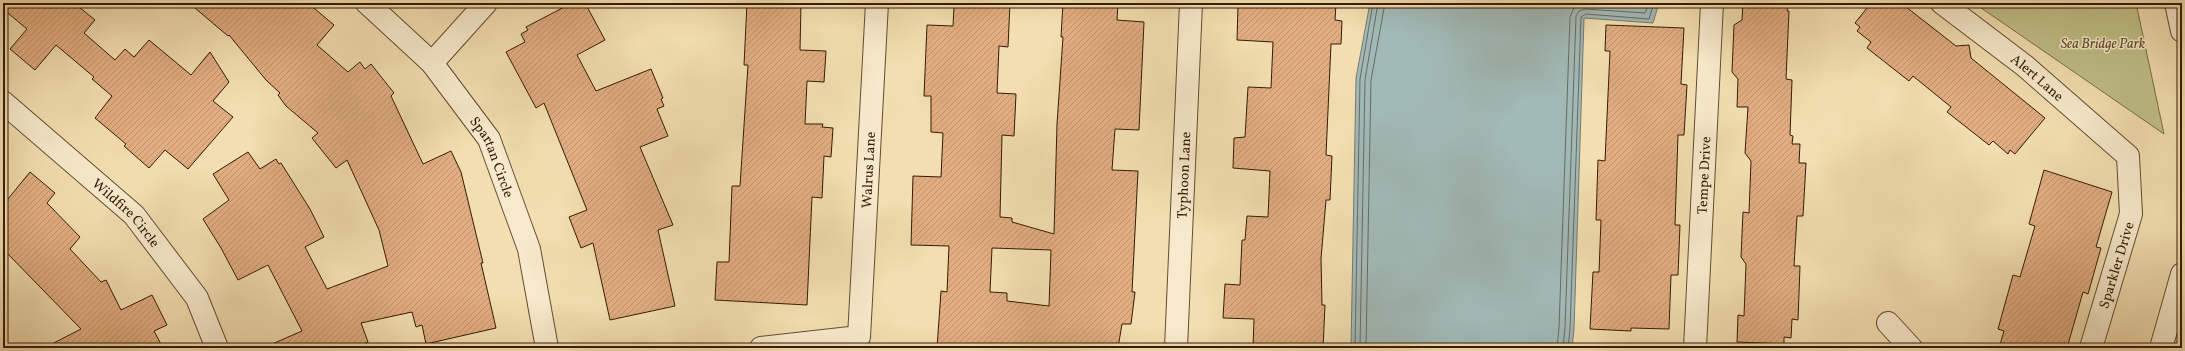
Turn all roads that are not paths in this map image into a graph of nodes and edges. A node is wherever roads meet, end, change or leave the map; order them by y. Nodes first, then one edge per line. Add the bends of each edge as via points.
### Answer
1 (367, 3) edge
2 (486, 3) edge
3 (877, 3) edge
4 (1191, 3) edge
5 (1712, 3) edge
6 (1942, 3) edge
7 (2176, 3) edge
8 (2182, 31) edge
9 (432, 63) junction
10 (3, 102) edge
11 (2128, 156) joint
12 (2182, 274) edge
13 (1888, 322) dead end
14 (217, 348) edge
15 (547, 348) edge
16 (761, 348) edge
17 (1176, 348) edge
18 (1695, 348) edge
19 (1911, 348) edge
20 (2091, 348) edge
21 (2161, 348) edge

1 - 9 street, Spartan Circle
2 - 9 street
3 - 16 street, Walrus Lane via 859,337
4 - 17 street, Typhoon Lane
5 - 18 street, Tempe Drive
6 - 11 street, Alert Lane via 2025,66
7 - 8 street
9 - 15 street, Spartan Circle via 489,139 529,249
10 - 14 street, Wildfire Circle via 134,215 197,298
11 - 20 street, Sparkler Drive via 2131,214
12 - 21 street
13 - 19 street

